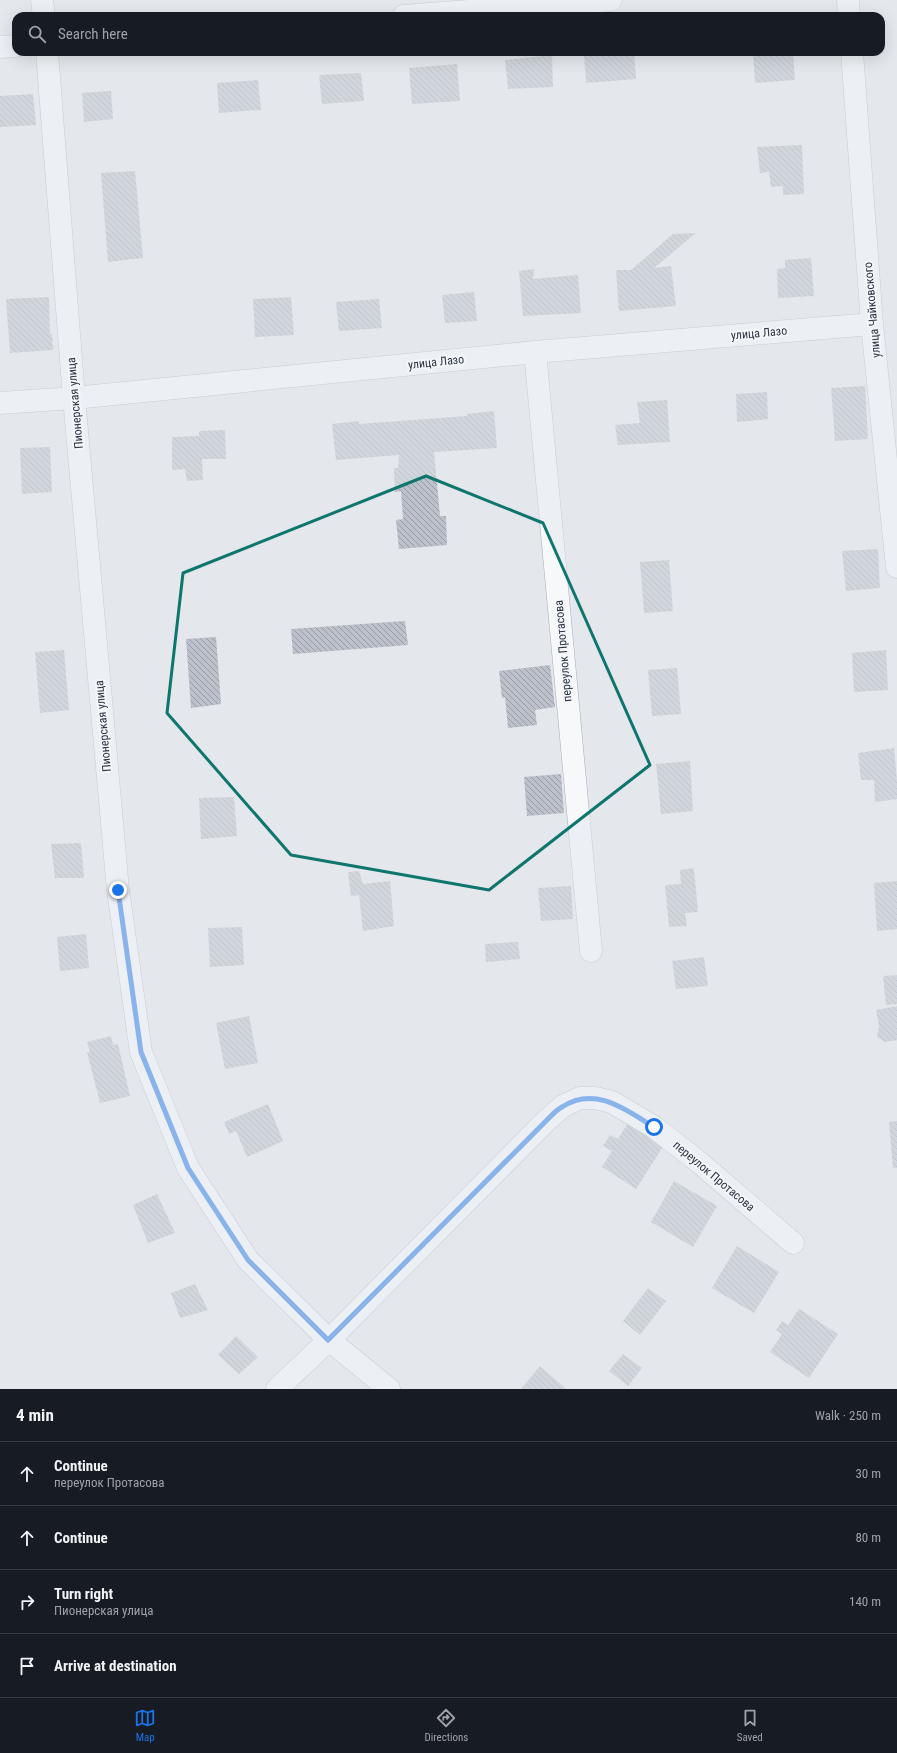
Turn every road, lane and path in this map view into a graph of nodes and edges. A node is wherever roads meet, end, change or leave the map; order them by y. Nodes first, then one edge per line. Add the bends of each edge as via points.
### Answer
1 (42, 0) edge
2 (611, 0) edge
3 (848, 0) edge
4 (44, 12) edge
5 (456, 12) edge
6 (849, 12) edge
7 (12, 46) edge
8 (0, 47) edge
9 (47, 56) edge
10 (852, 56) edge
11 (872, 324) junction
12 (535, 352) junction
13 (74, 398) junction
14 (0, 404) edge
15 (897, 567) edge
16 (591, 951) dead end
17 (793, 1243) dead end
18 (328, 1340) junction
19 (277, 1389) edge
20 (389, 1389) edge

1 - 4 street
2 - 5 street
3 - 6 street
7 - 8 street
9 - 13 street, Пионерская улица
10 - 11 street, улица Чайковского
11 - 12 street, улица Лазо
11 - 15 street, улица Чайковского
12 - 13 street, улица Лазо
12 - 16 street, переулок Протасова
13 - 14 street, улица Лазо
13 - 18 street, Пионерская улица via 118,890 141,1052 188,1168 248,1260
17 - 18 street, переулок Протасова via 660,1132 612,1102 580,1098 563,1106 546,1121
18 - 19 street, переулок Протасова
18 - 20 street, Пионерская улица

